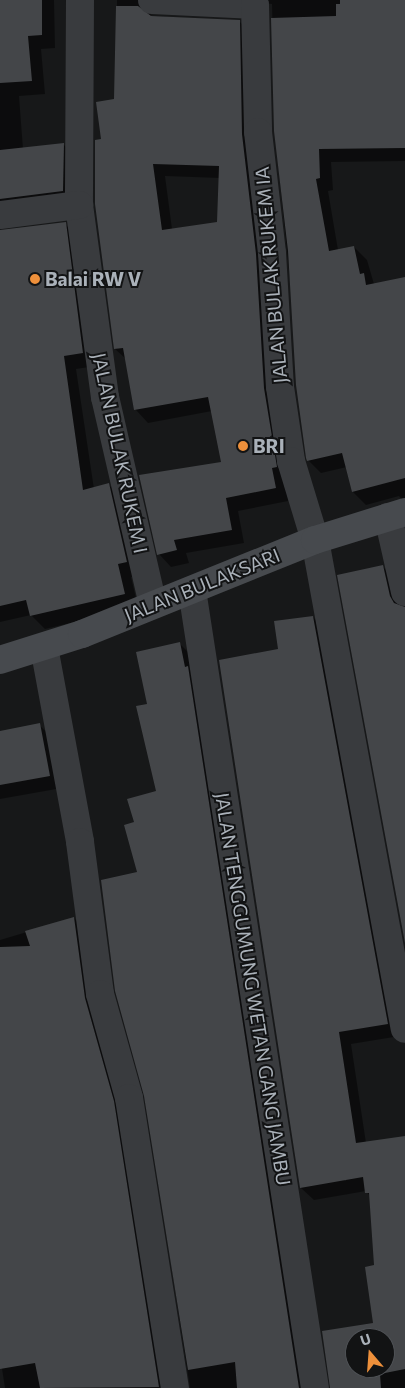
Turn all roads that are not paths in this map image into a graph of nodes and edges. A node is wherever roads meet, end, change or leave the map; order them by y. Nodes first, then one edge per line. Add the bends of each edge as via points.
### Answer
1 (80, 0) edge
2 (152, 0) edge
3 (79, 206) junction
4 (0, 216) edge
5 (397, 514) edge
6 (315, 540) junction
7 (192, 590) junction
8 (405, 592) edge
9 (153, 605) junction
10 (44, 647) junction
11 (0, 660) edge
12 (405, 1029) edge
13 (175, 1388) edge
14 (315, 1388) edge

1 - 3 street, JALAN BULAK RUKEM I
2 - 6 street, JALAN BULAK RUKEM IA via 255,6 258,132 272,253 280,387 291,461
3 - 4 street
3 - 9 street, JALAN BULAK RUKEM I via 105,397
5 - 6 street, JALAN BULAKSARI
5 - 8 street
6 - 7 street, JALAN BULAKSARI
6 - 12 street, JALAN BULAK RUKEM IA
7 - 9 street, JALAN BULAKSARI
7 - 14 street, JALAN TENGGUMUNG WETAN GANG JAMBU
9 - 10 street, JALAN BULAKSARI
10 - 11 street, JALAN BULAKSARI
10 - 13 street via 80,842 100,994 129,1098

